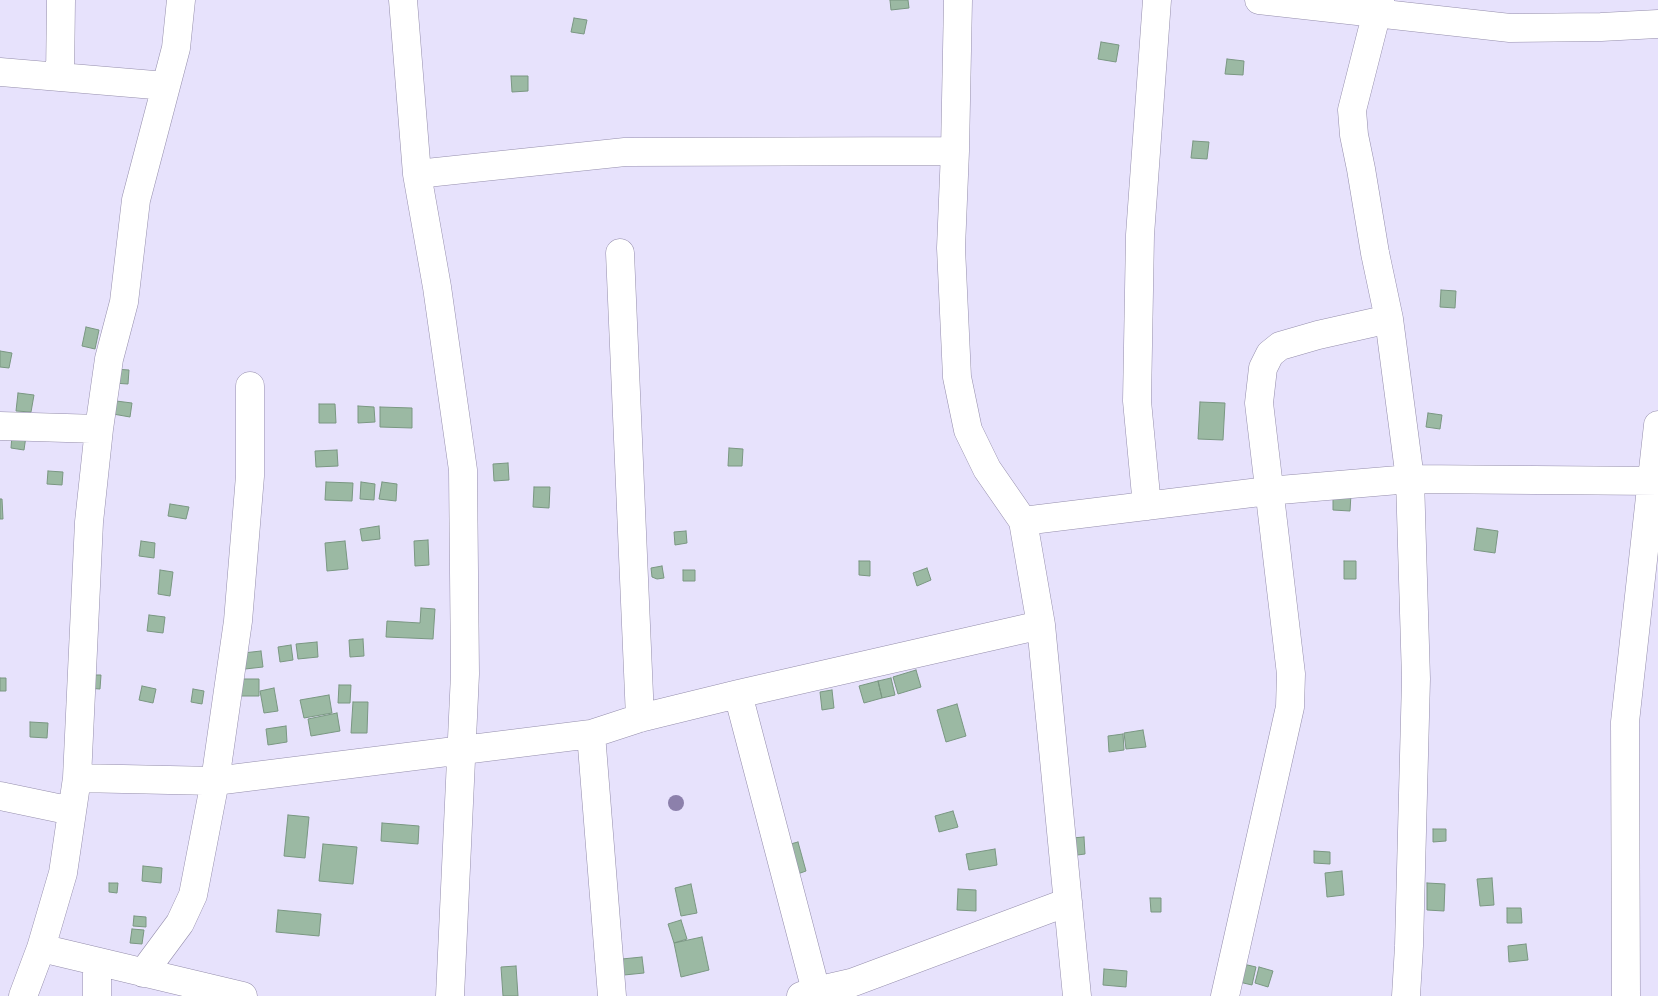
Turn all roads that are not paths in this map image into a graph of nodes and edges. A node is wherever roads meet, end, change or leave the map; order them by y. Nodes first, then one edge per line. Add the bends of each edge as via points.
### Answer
1 (61, 0) edge
2 (182, 0) edge
3 (403, 0) edge
4 (958, 0) edge
5 (1157, 0) edge
6 (1259, 0) edge
7 (1378, 7) edge
8 (1658, 24) edge
9 (0, 72) edge
10 (60, 77) junction
11 (166, 86) junction
12 (955, 150) junction
13 (417, 174) junction
14 (620, 253) dead end
15 (1389, 319) junction
16 (250, 386) dead end
17 (1658, 425) edge
18 (0, 426) edge
19 (99, 429) junction
20 (1410, 479) junction
21 (1655, 481) edge
22 (1268, 491) junction
23 (1148, 506) junction
24 (1023, 521) junction
25 (1041, 625) junction
26 (738, 694) junction
27 (640, 718) junction
28 (591, 734) junction
29 (462, 751) junction
30 (77, 778) junction
31 (215, 781) junction
32 (0, 796) edge
33 (72, 812) junction
34 (1068, 902) junction
35 (40, 948) junction
36 (97, 962) junction
37 (143, 973) junction
38 (854, 989) edge
39 (809, 993) edge
40 (23, 996) edge
41 (97, 996) edge
42 (243, 996) edge
43 (450, 996) edge
44 (612, 996) edge
45 (1077, 996) edge
46 (1226, 996) edge
47 (1406, 996) edge
48 (1626, 996) edge

1 - 10 street
2 - 11 street via 176,48
3 - 13 street
4 - 12 street
5 - 23 street via 1140,235 1137,401
6 - 7 street
7 - 8 street via 1510,28
7 - 15 street via 1352,110
9 - 10 street
10 - 11 street
11 - 19 street via 136,200 124,302 109,359
12 - 13 street via 625,152
12 - 24 street via 951,248 957,377 968,430 987,469
13 - 29 street via 463,470 465,674
14 - 27 street
15 - 20 street
15 - 22 street via 1280,346 1270,354 1263,368 1259,403
16 - 31 street via 250,476 238,621
17 - 21 street
18 - 19 street
19 - 30 street via 89,522
20 - 21 street
20 - 22 street
20 - 47 street via 1416,679
21 - 48 street via 1625,722
22 - 23 street
22 - 46 street via 1291,674 1290,707
23 - 24 street
24 - 25 street
25 - 26 street
25 - 34 street
26 - 27 street
26 - 39 street
27 - 28 street
28 - 29 street
28 - 44 street
29 - 31 street
29 - 43 street
30 - 31 street
30 - 33 street
31 - 37 street via 193,895 180,923
32 - 33 street
33 - 35 street via 63,872
34 - 38 street
34 - 45 street
35 - 36 street
35 - 40 street
36 - 37 street
36 - 41 street
37 - 42 street
38 - 39 street

